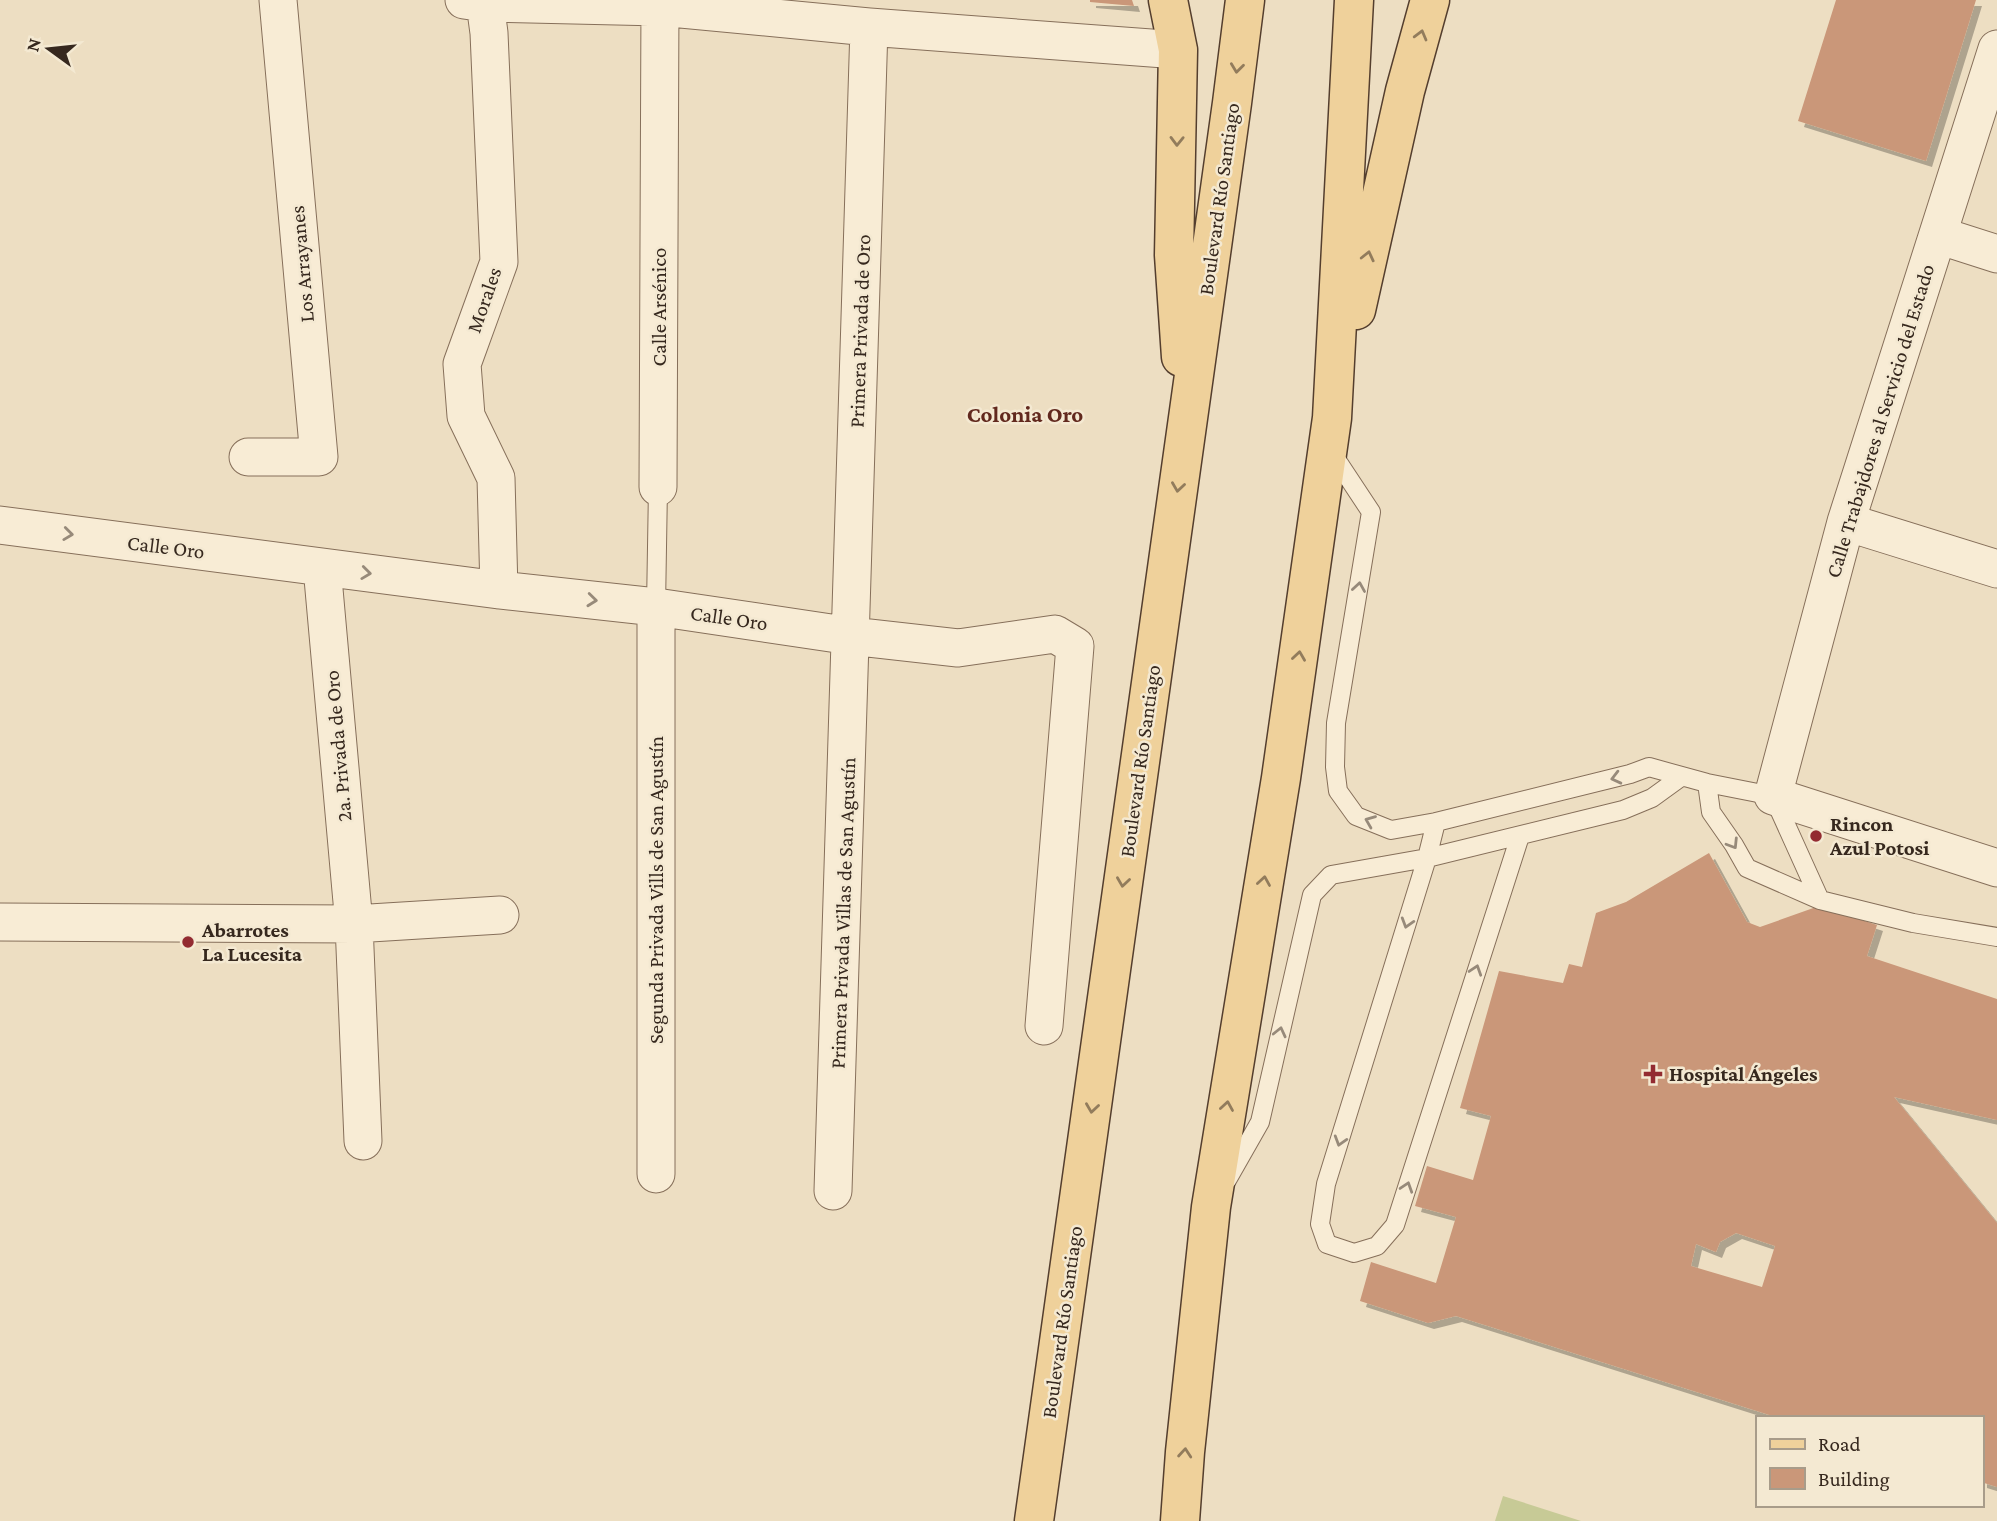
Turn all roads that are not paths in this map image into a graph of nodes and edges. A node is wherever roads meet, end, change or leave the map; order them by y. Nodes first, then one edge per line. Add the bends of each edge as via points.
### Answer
1 (278, 0) edge
2 (1168, 0) edge
3 (1245, 0) edge
4 (1354, 0) edge
5 (1430, 0) edge
6 (474, 1) edge
7 (660, 3) edge
8 (869, 27) junction
9 (1997, 49) edge
10 (1178, 50) junction
11 (1938, 235) junction
12 (1997, 254) edge
13 (1186, 429) junction
14 (1330, 433) junction
15 (248, 457) dead end
16 (658, 487) joint
17 (1846, 522) junction
18 (0, 525) edge
19 (322, 568) junction
20 (1997, 569) edge
21 (499, 590) junction
22 (656, 607) junction
23 (851, 636) junction
24 (1681, 777) junction
25 (1707, 783) junction
26 (1773, 796) junction
27 (1436, 822) junction
28 (1520, 836) junction
29 (1427, 858) junction
30 (1997, 868) edge
31 (1820, 900) junction
32 (500, 915) dead end
33 (0, 922) edge
34 (354, 924) junction
35 (1997, 937) edge
36 (1044, 1026) dead end
37 (363, 1141) dead end
38 (656, 1174) dead end
39 (833, 1191) dead end
40 (1211, 1207) junction
41 (1034, 1521) edge
42 (1180, 1521) edge

1 - 15 street, Los Arrayanes via 319,457
2 - 10 main road
3 -> 13 main road, Boulevard Río Santiago
4 - 14 main road
14 -> 5 main road via 1405,91
6 - 7 street
6 - 21 street, Morales via 489,33 499,262 462,364 466,416 496,478
7 - 8 street
7 - 16 street, Calle Arsénico
8 - 10 street
8 - 23 street, Primera Privada de Oro
9 - 11 street, Calle Trabajdores al Servicio del Estado
10 -> 13 main road via 1174,255
11 - 12 street
11 - 17 street, Calle Trabajdores al Servicio del Estado
13 -> 41 main road, Boulevard Río Santiago
27 -> 14 lane via 1391,830 1356,816 1338,791 1336,723 1371,512
40 -> 14 main road via 1281,778
16 - 22 lane, Calle Arsénico
17 - 20 street
17 - 26 street, Calle Trabajdores al Servicio del Estado
18 -> 19 street, Calle Oro
19 -> 21 street, Calle Oro
19 - 34 street, 2a. Privada de Oro
21 -> 22 street, Calle Oro
22 - 23 street, Calle Oro
22 - 38 street, Segunda Privada Vills de San Agustín
23 - 36 street, Calle Oro via 958,648 1055,634 1075,646
23 - 39 street, Primera Privada Villas de San Agustín
24 - 25 lane
24 -> 27 lane via 1649,767
24 - 28 lane via 1652,798 1623,810
25 - 26 lane
25 -> 31 lane via 1711,812 1747,868
26 - 30 street
26 - 31 lane
27 - 29 lane
28 - 29 lane
29 -> 28 lane via 1326,1184 1320,1224 1326,1244 1354,1253 1377,1246 1395,1225
40 -> 29 lane via 1260,1122 1312,895 1331,875
31 - 35 lane
32 - 34 street
33 - 34 street
34 - 37 street, 2a. Privada de Oro
42 -> 40 main road

